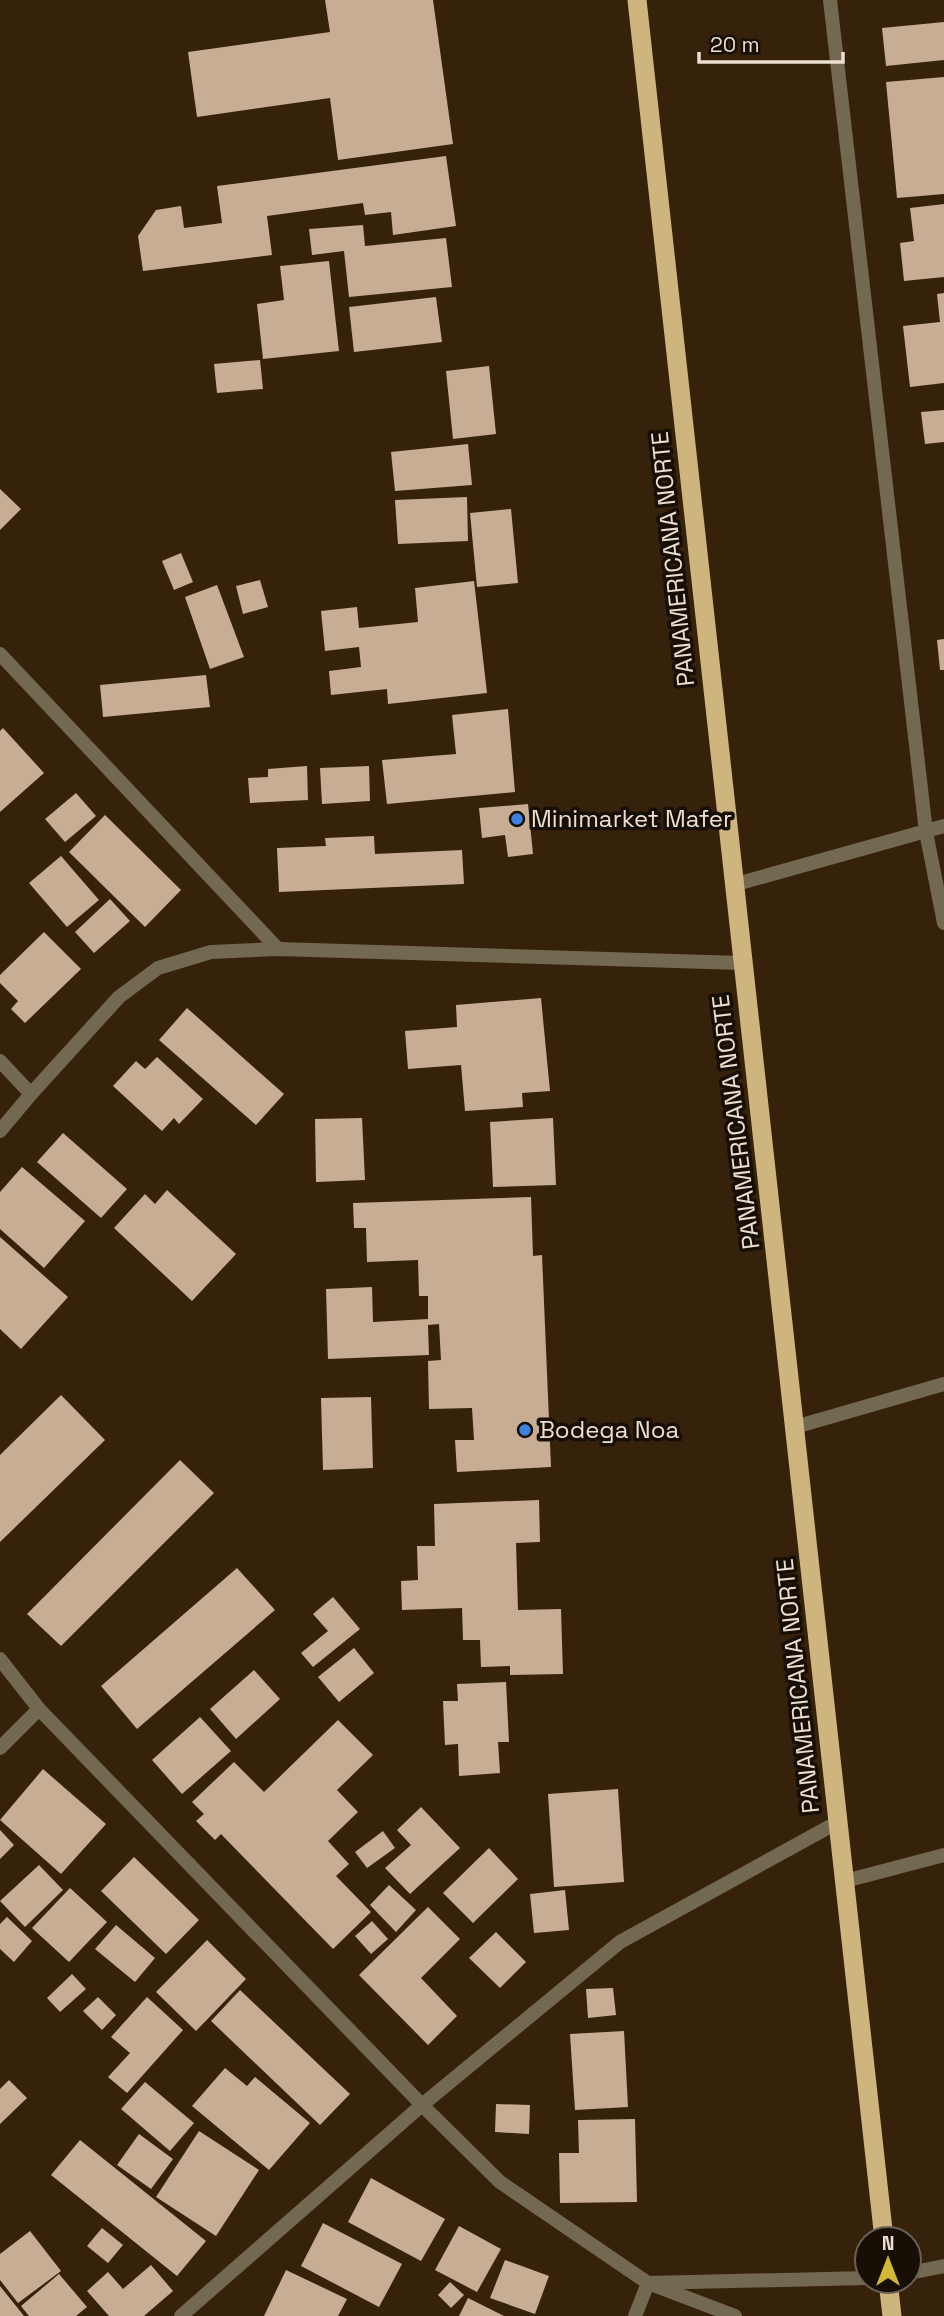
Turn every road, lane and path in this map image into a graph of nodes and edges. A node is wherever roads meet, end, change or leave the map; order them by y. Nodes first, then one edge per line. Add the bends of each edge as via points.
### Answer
1 (637, 0) edge
2 (830, 0) edge
3 (0, 654) edge
4 (944, 826) edge
5 (926, 832) junction
6 (733, 885) junction
7 (944, 923) edge
8 (278, 949) junction
9 (742, 962) junction
10 (0, 1061) edge
11 (31, 1094) junction
12 (0, 1131) edge
13 (944, 1384) edge
14 (795, 1427) junction
15 (0, 1659) edge
16 (39, 1709) junction
17 (0, 1748) edge
18 (838, 1822) junction
19 (944, 1856) edge
20 (845, 1881) junction
21 (422, 2105) junction
22 (882, 2225) edge
23 (944, 2266) edge
24 (923, 2270) edge
25 (853, 2278) edge
26 (648, 2283) junction
27 (890, 2295) edge
28 (181, 2316) edge
29 (635, 2316) edge
30 (735, 2316) edge
31 (892, 2316) edge

1 - 6 highway, PANAMERICANA NORTE
2 - 5 street
3 - 8 street
4 - 5 street
5 - 6 street
5 - 7 street
6 - 9 highway, PANAMERICANA NORTE
8 - 9 street
8 - 11 street via 211,952 158,968 120,997
9 - 14 highway, PANAMERICANA NORTE
10 - 11 street
11 - 12 street
13 - 14 street
14 - 18 highway, PANAMERICANA NORTE
15 - 16 street
16 - 17 street
16 - 21 street
18 - 20 highway, PANAMERICANA NORTE
18 - 21 street via 620,1942
19 - 20 street
20 - 22 highway, PANAMERICANA NORTE
21 - 26 street via 500,2182
21 - 28 street
23 - 24 street
25 - 26 street
26 - 29 street
26 - 30 street
27 - 31 highway

